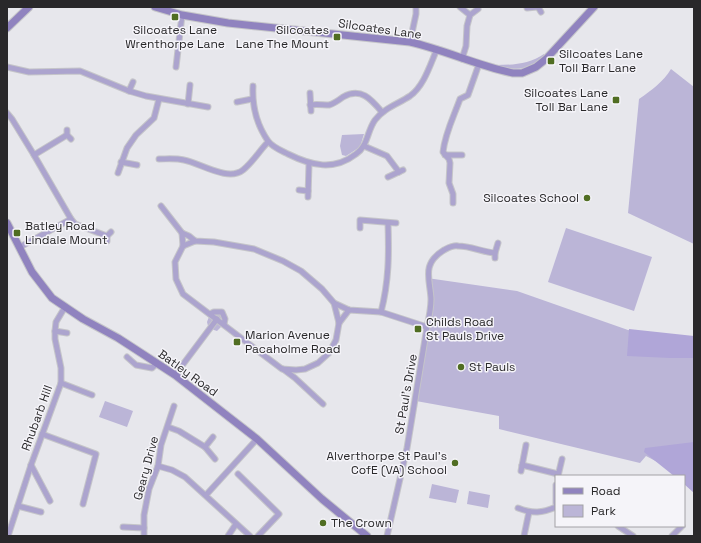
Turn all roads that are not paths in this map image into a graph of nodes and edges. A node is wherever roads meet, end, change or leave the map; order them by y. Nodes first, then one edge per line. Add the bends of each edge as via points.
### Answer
1 (29, 7) edge
2 (155, 7) edge
3 (416, 7) edge
4 (460, 7) edge
5 (537, 7) edge
6 (594, 7) edge
7 (527, 8) edge
8 (478, 9) dead end
9 (541, 12) dead end
10 (182, 15) junction
11 (470, 15) junction
12 (7, 28) edge
13 (410, 42) junction
14 (437, 50) junction
15 (462, 59) junction
16 (479, 64) junction
17 (7, 67) edge
18 (176, 67) dead end
19 (133, 82) dead end
20 (190, 85) dead end
21 (253, 86) dead end
22 (129, 91) junction
23 (310, 93) dead end
24 (159, 99) junction
25 (252, 99) junction
26 (238, 102) dead end
27 (188, 104) junction
28 (310, 104) junction
29 (208, 106) dead end
30 (311, 111) dead end
31 (382, 112) junction
32 (7, 113) edge
33 (69, 135) dead end
34 (268, 142) junction
35 (364, 146) junction
36 (442, 154) junction
37 (34, 155) junction
38 (462, 155) dead end
39 (161, 161) dead end
40 (121, 162) junction
41 (309, 164) junction
42 (137, 165) dead end
43 (118, 173) dead end
44 (388, 177) dead end
45 (299, 190) dead end
46 (308, 191) junction
47 (308, 197) dead end
48 (453, 203) dead end
49 (160, 206) dead end
50 (71, 219) junction
51 (7, 223) edge
52 (388, 223) junction
53 (396, 223) dead end
54 (360, 228) dead end
55 (111, 232) dead end
56 (182, 233) junction
57 (195, 241) junction
58 (498, 243) dead end
59 (183, 246) junction
60 (20, 247) junction
61 (334, 303) junction
62 (65, 307) junction
63 (349, 310) junction
64 (381, 312) junction
65 (210, 314) junction
66 (217, 319) junction
67 (339, 323) junction
68 (224, 324) junction
69 (427, 327) junction
70 (55, 331) junction
71 (67, 333) dead end
72 (127, 357) dead end
73 (157, 363) junction
74 (282, 369) junction
75 (296, 370) junction
76 (175, 375) junction
77 (295, 378) junction
78 (60, 383) junction
79 (92, 395) dead end
80 (323, 404) dead end
81 (174, 406) dead end
82 (168, 427) junction
83 (42, 434) junction
84 (213, 437) dead end
85 (258, 439) junction
86 (526, 445) dead end
87 (205, 447) junction
88 (215, 459) dead end
89 (562, 459) dead end
90 (31, 465) junction
91 (158, 466) junction
92 (238, 474) dead end
93 (558, 475) edge
94 (206, 495) junction
95 (50, 501) dead end
96 (83, 504) dead end
97 (18, 506) junction
98 (555, 507) edge
99 (518, 508) dead end
100 (41, 512) dead end
101 (529, 512) junction
102 (236, 524) junction
103 (123, 527) dead end
104 (620, 527) edge
105 (681, 527) edge
106 (144, 528) junction
107 (8, 536) edge
108 (144, 536) edge
109 (228, 536) edge
110 (250, 536) edge
111 (258, 536) edge
112 (367, 536) edge
113 (387, 536) edge
114 (524, 536) edge
115 (633, 536) edge
116 (672, 536) edge

1 - 12 street
2 - 10 street, Silcoates Lane
3 - 13 street
4 - 11 street
5 - 7 street
5 - 9 street
6 - 16 street, Silcoates Lane via 546,59 530,71 514,73
8 - 11 street
10 - 13 street, Silcoates Lane via 228,23
10 - 18 street
11 - 15 street
13 - 14 street, Silcoates Lane
14 - 15 street, Silcoates Lane
14 - 31 street via 419,87 411,96
15 - 16 street, Silcoates Lane
16 - 36 street via 468,95 460,98 445,138
17 - 22 street via 29,72 80,71
19 - 22 street
20 - 27 street
21 - 25 street
22 - 24 street
23 - 28 street
24 - 27 street
24 - 40 street via 154,118 130,143
25 - 26 street
25 - 34 street via 254,112
27 - 29 street
28 - 30 street
28 - 31 street via 330,105 346,96 356,94 366,96
31 - 35 street via 374,121
32 - 37 street
33 - 37 street
34 - 39 street via 242,170 235,173 218,172 195,162 182,162 174,158
34 - 41 street via 284,153
35 - 41 street via 357,154 341,162 331,165
35 - 44 street via 387,156 401,171
36 - 38 street
36 - 48 street via 450,163 449,183
37 - 50 street
40 - 42 street
40 - 43 street
41 - 46 street
45 - 46 street
46 - 47 street
49 - 56 street
50 - 55 street via 75,224 107,239
50 - 60 street
51 - 60 street, Batley Road
52 - 53 street
52 - 54 street via 360,220
52 - 64 street via 388,276
56 - 57 street
56 - 59 street
57 - 59 street
57 - 61 street via 254,249 283,260 302,271
58 - 69 street, St Paul's Drive via 495,255 457,245 436,256 428,270 431,300
59 - 65 street via 175,262 176,279 183,294
60 - 62 street, Batley Road via 42,286 52,298
61 - 63 street
61 - 67 street
62 - 70 street, Rhubarb Hill via 56,322
62 - 73 street, Batley Road
63 - 64 street
63 - 67 street
64 - 69 street
65 - 66 street
65 - 68 street via 222,312
66 - 68 street
66 - 76 street
67 - 75 street via 336,340 329,353 318,363
68 - 74 street
69 - 113 street, St Paul's Drive via 407,448
70 - 71 street
70 - 78 street, Rhubarb Hill via 61,368
72 - 73 street via 136,365 152,368
73 - 76 street, Batley Road
74 - 75 street
74 - 77 street
75 - 77 street
76 - 85 street, Batley Road
77 - 80 street
78 - 79 street
78 - 83 street, Rhubarb Hill
81 - 82 street, Geary Drive
82 - 87 street
82 - 91 street, Geary Drive via 161,445
83 - 90 street, Rhubarb Hill
83 - 96 street via 96,454
84 - 87 street
85 - 94 street
85 - 112 street, Batley Road via 322,499
86 - 93 street via 521,468
87 - 88 street
89 - 93 street
90 - 95 street
90 - 97 street, Rhubarb Hill
91 - 94 street via 185,477
91 - 106 street, Geary Drive via 149,489
92 - 111 street via 279,514
94 - 102 street
97 - 100 street
97 - 107 street, Rhubarb Hill
98 - 101 street via 541,512
99 - 101 street
101 - 114 street
102 - 109 street
102 - 110 street
103 - 106 street
104 - 115 street
105 - 116 street
106 - 108 street, Geary Drive

